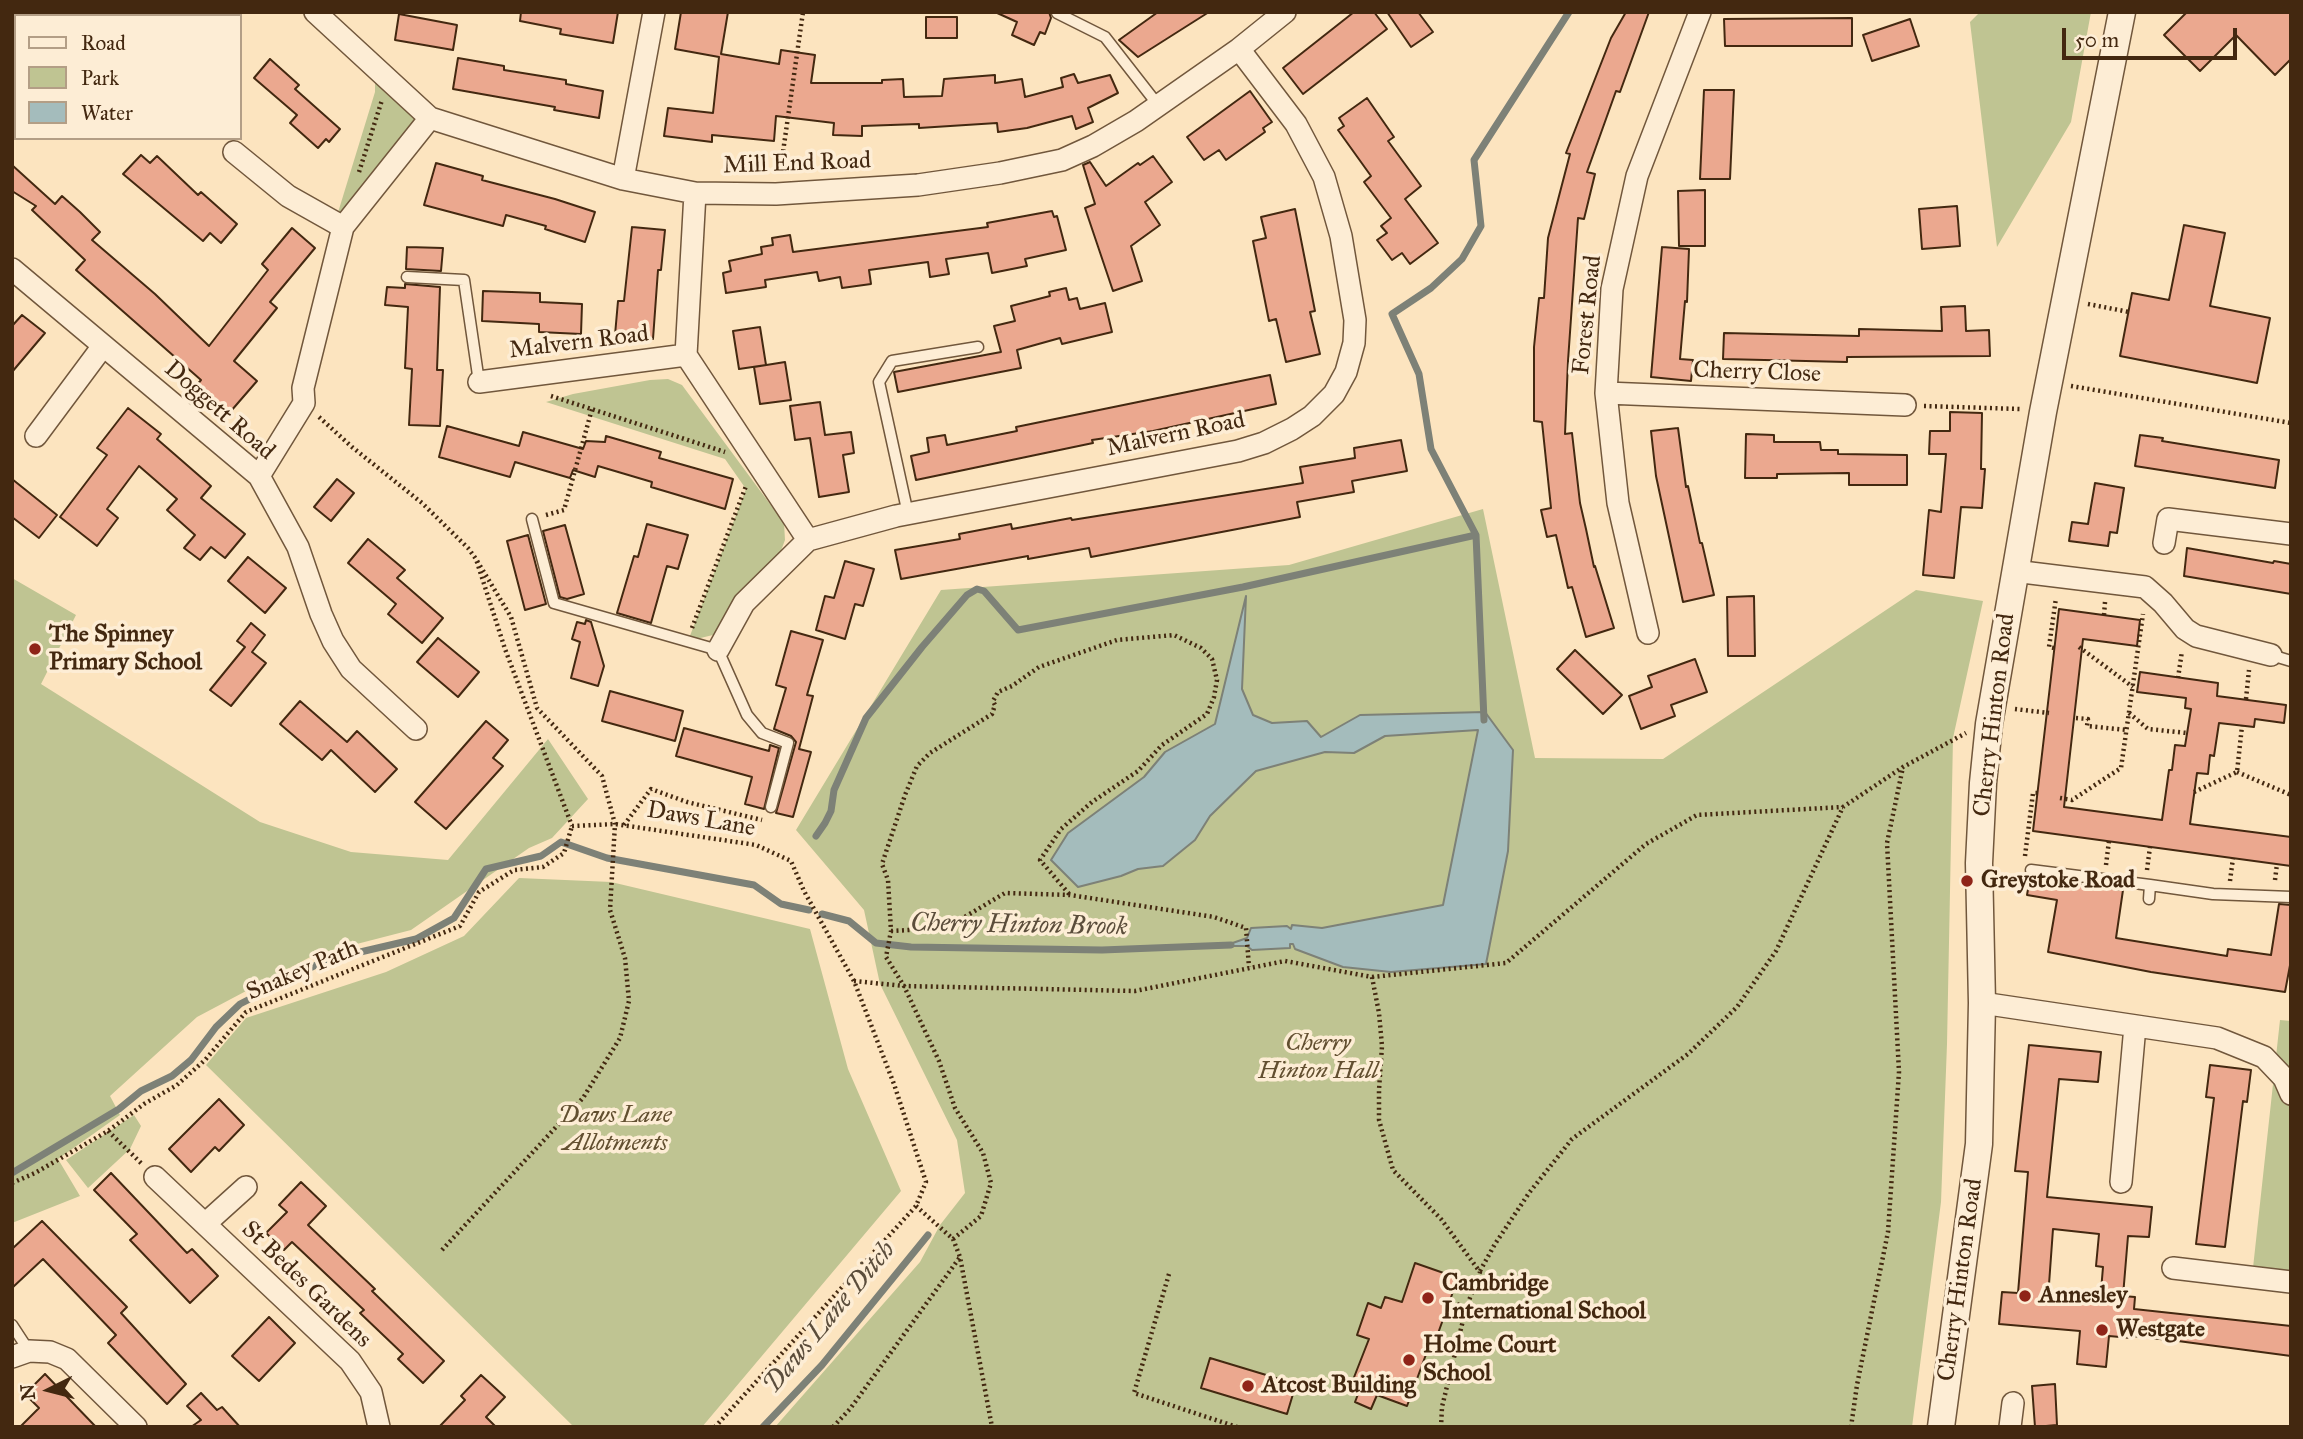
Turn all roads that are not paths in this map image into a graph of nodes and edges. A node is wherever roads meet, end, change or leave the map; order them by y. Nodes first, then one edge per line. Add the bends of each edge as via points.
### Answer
1 (316, 12) edge
2 (654, 12) edge
3 (1285, 12) edge
4 (1700, 12) edge
5 (2122, 12) edge
6 (1057, 13) edge
7 (1239, 49) junction
8 (1158, 105) junction
9 (430, 118) junction
10 (234, 152) dead end
11 (623, 179) junction
12 (695, 193) junction
13 (343, 227) junction
14 (12, 269) edge
15 (407, 276) dead end
16 (103, 346) junction
17 (978, 347) dead end
18 (686, 355) junction
19 (479, 382) joint
20 (1606, 393) junction
21 (1905, 405) road end
22 (36, 436) dead end
23 (259, 475) junction
24 (908, 514) junction
25 (532, 519) road end
26 (2291, 534) edge
27 (808, 540) junction
28 (2164, 543) dead end
29 (2014, 571) junction
30 (1648, 633) dead end
31 (718, 650) junction
32 (2266, 659) edge
33 (416, 729) dead end
34 (771, 807) road end
35 (2027, 869) road end
36 (2150, 885) junction
37 (2291, 897) edge
38 (2149, 899) dead end
39 (1982, 1003) junction
40 (2135, 1026) junction
41 (2288, 1079) edge
42 (155, 1177) road end
43 (2121, 1182) dead end
44 (246, 1186) dead end
45 (205, 1224) junction
46 (2172, 1268) dead end
47 (2291, 1282) edge
48 (12, 1325) edge
49 (21, 1354) edge
50 (2013, 1403) dead end
51 (136, 1427) edge
52 (379, 1427) edge
53 (1941, 1427) edge
54 (2010, 1427) edge

1 - 9 street, Mill End Road
2 - 11 street
3 - 7 street, Mill End Road
4 - 20 street, Forest Road via 1637,176 1612,289
5 - 29 street, Cherry Hinton Road
6 - 8 lane via 1105,37
7 - 8 street, Mill End Road
7 - 24 street, Malvern Road via 1296,124 1324,177 1341,236 1355,320 1354,343 1334,394 1292,429 1238,451
8 - 12 street, Mill End Road via 1093,146 1062,159 1000,173 918,186 776,194
9 - 11 street, Mill End Road
9 - 13 street
10 - 13 street via 288,196
11 - 12 street, Mill End Road
12 - 18 street, Malvern Road
13 - 23 street via 303,388 304,402
14 - 16 street, Doggett Road
15 - 19 lane via 464,280
16 - 22 street
16 - 23 street, Doggett Road
17 - 24 lane via 892,361 879,382
18 - 19 street, Malvern Road
18 - 27 street, Malvern Road
20 - 21 street, Cherry Close
20 - 30 street, Forest Road via 1618,503
23 - 33 street, Doggett Road via 298,547 333,641 351,669
24 - 27 street, Malvern Road
25 - 31 lane via 554,603
26 - 28 street via 2168,519
27 - 31 street, Malvern Road via 744,603
29 - 32 street via 2147,589 2196,636
29 - 39 street, Cherry Hinton Road via 1991,715 1979,863
31 - 34 lane via 747,715 762,733 788,743
35 - 36 lane
36 - 37 lane via 2213,894
36 - 38 lane
39 - 40 street
39 - 53 street, Cherry Hinton Road via 1979,1144
40 - 41 street via 2237,1044 2264,1057
40 - 43 street
42 - 45 street, St Bedes Gardens
44 - 45 street, St Bedes Gardens
45 - 52 street, St Bedes Gardens via 350,1361 371,1392
46 - 47 street
48 - 49 lane
49 - 51 street via 50,1352 67,1359
50 - 54 street

